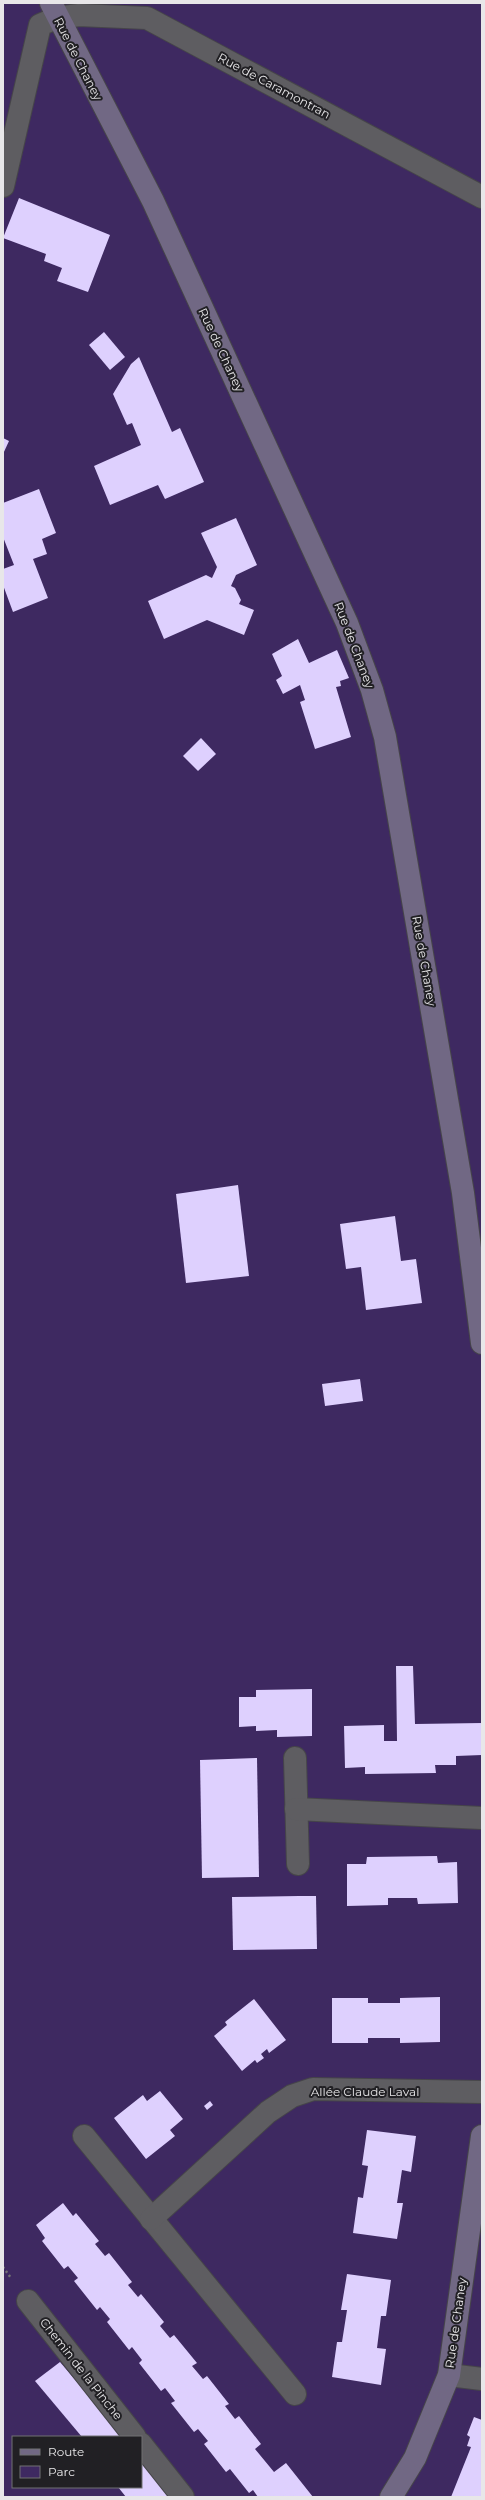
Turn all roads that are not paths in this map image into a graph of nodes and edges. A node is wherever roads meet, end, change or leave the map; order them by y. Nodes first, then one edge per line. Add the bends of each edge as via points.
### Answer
1 (54, 10) edge
2 (3, 186) edge
3 (482, 197) edge
4 (482, 1343) edge
5 (295, 1758) dead end
6 (296, 1809) junction
7 (482, 1818) edge
8 (298, 1864) dead end
9 (482, 2092) edge
10 (84, 2136) dead end
11 (482, 2136) edge
12 (151, 2219) junction
13 (28, 2301) dead end
14 (449, 2375) junction
15 (482, 2379) edge
16 (295, 2394) dead end
17 (134, 2436) edge
18 (142, 2445) edge
19 (183, 2497) edge
20 (391, 2497) edge

1 - 2 street, Rue de Caramontran via 40,25
1 - 3 street, Rue de Caramontran via 147,18
1 - 4 street, Rue de Chaney via 156,209 347,623 372,690 387,744 444,1077 463,1193
5 - 6 street
6 - 7 street
6 - 8 street
9 - 12 street, Allée Claude Laval via 313,2089 292,2096 268,2112
10 - 12 street
11 - 14 street, Rue de Chaney
12 - 16 street
13 - 17 street, Chemin de la Pinche
14 - 15 street
14 - 20 street, Rue de Chaney via 415,2458
18 - 19 street

